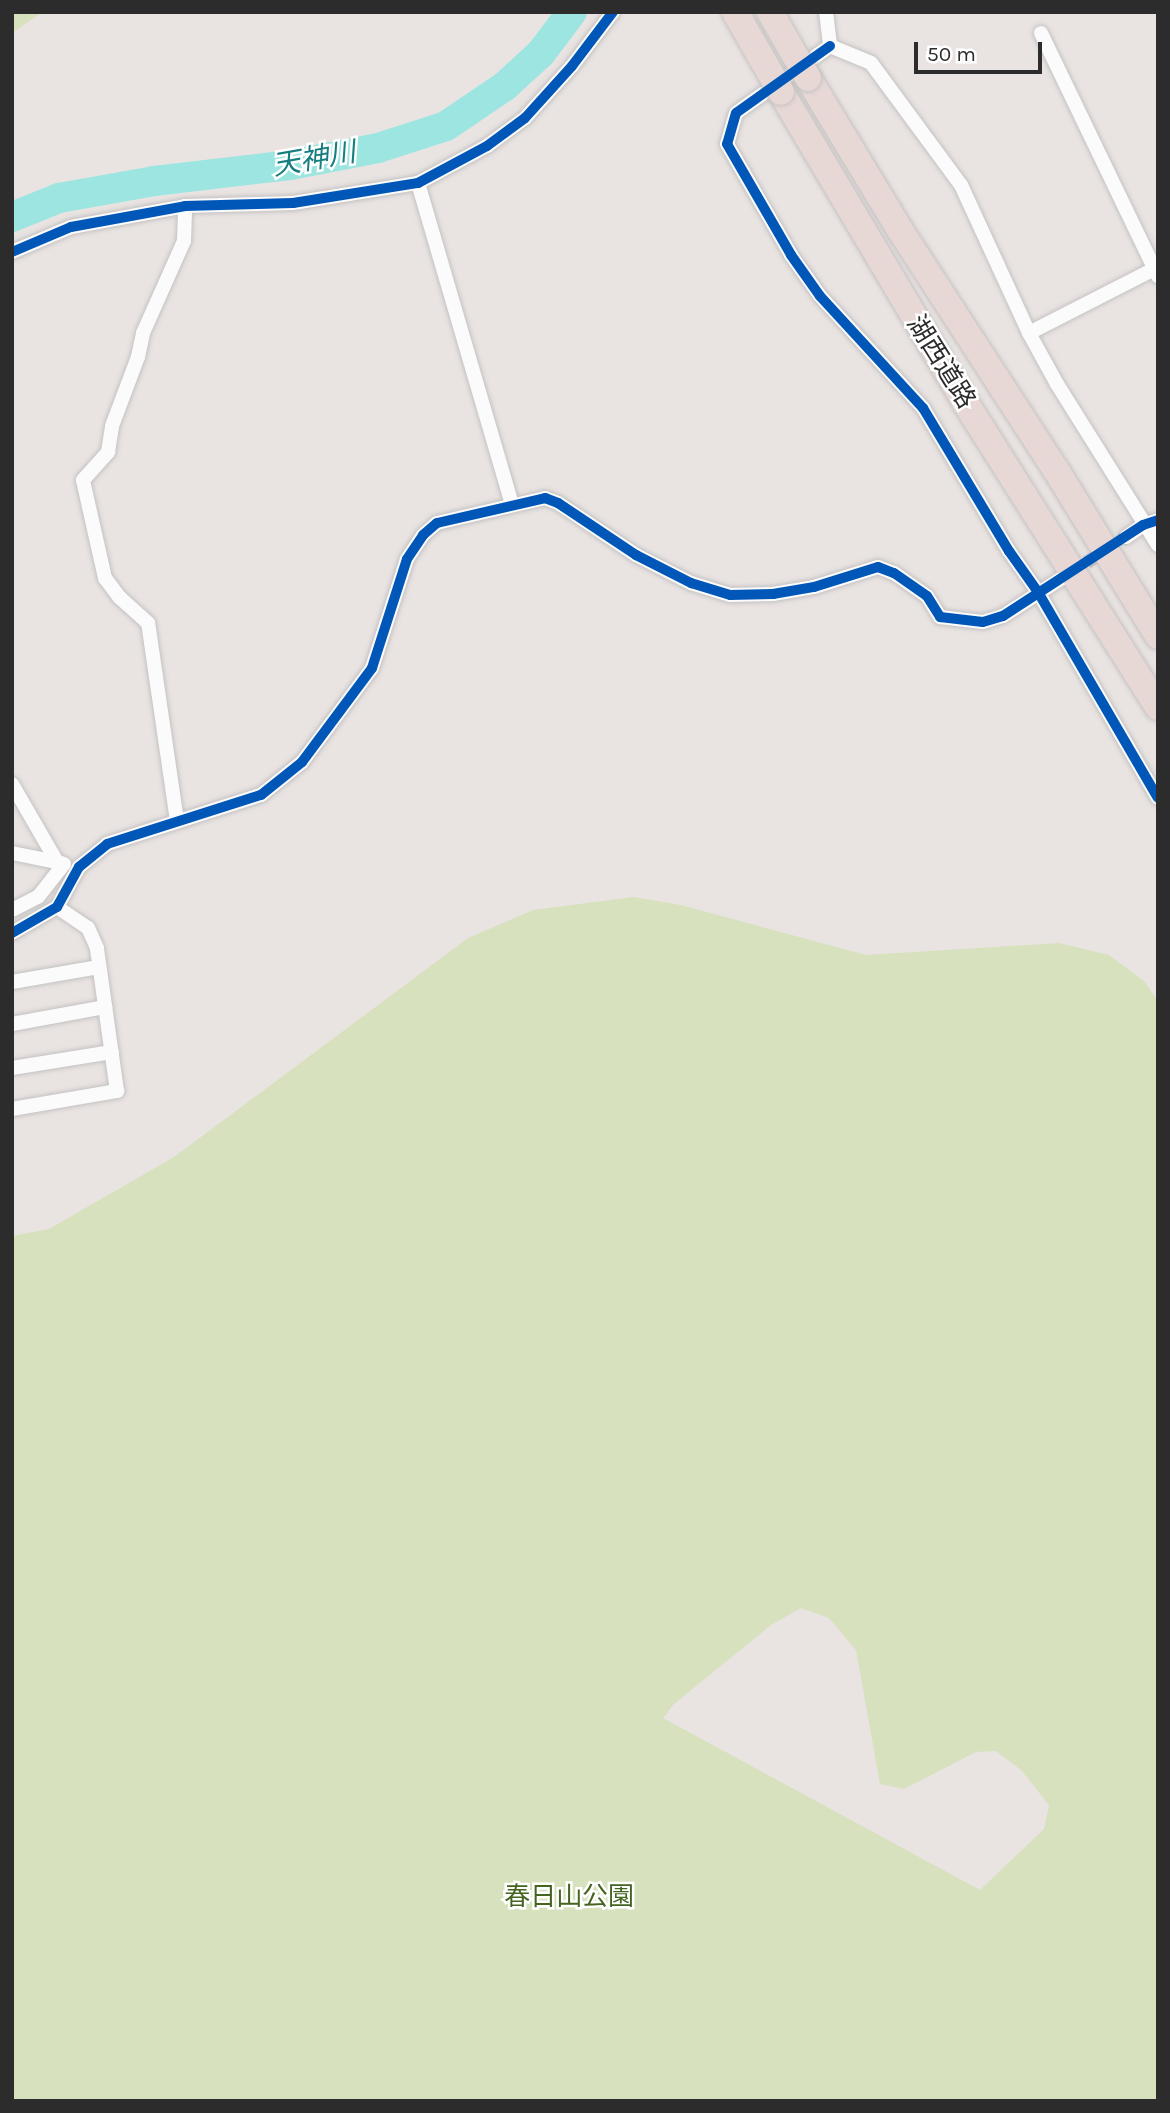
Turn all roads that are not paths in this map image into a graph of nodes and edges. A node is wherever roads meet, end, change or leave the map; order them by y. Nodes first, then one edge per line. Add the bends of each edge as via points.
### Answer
1 (613, 12) edge
2 (735, 12) edge
3 (770, 12) edge
4 (826, 12) edge
5 (1041, 33) dead end
6 (830, 46) junction
7 (418, 183) junction
8 (186, 206) junction
9 (12, 252) edge
10 (1157, 270) edge
11 (1029, 333) junction
12 (512, 504) junction
13 (1158, 520) edge
14 (1143, 525) junction
15 (1126, 537) tunnel mouth
16 (1158, 545) edge
17 (1062, 578) tunnel mouth
18 (1038, 592) junction
19 (1158, 636) edge
20 (1158, 707) edge
21 (12, 784) edge
22 (1158, 798) edge
23 (177, 821) junction
24 (12, 853) edge
25 (60, 863) junction
26 (79, 867) junction
27 (57, 907) junction
28 (12, 910) edge
29 (12, 933) edge
30 (99, 967) junction
31 (12, 982) edge
32 (105, 1007) junction
33 (12, 1024) edge
34 (112, 1052) junction
35 (12, 1068) edge
36 (12, 1109) edge

1 - 7 street via 526,118 487,146
2 - 20 highway, 湖西道路, bridge via 958,390
3 - 19 highway, 湖西道路, bridge via 900,230
4 - 6 street
5 - 10 street
6 - 11 street via 871,63 961,185
6 - 18 street via 736,113 727,144 791,255 821,296 923,408
7 - 8 street via 293,204
7 - 12 street
8 - 9 street via 71,227
8 - 23 street via 184,241 143,333 108,452 83,480 105,578 148,623
10 - 11 street
11 - 14 street
12 - 18 street via 545,498 558,503 636,555 691,583 730,595 814,587 878,567 927,596 940,617 982,622 1003,615
12 - 23 street via 437,523 422,535 407,559 372,668 302,762 261,795
13 - 14 street
14 - 15 street
14 - 16 street
17 - 18 street
18 - 22 street
21 - 25 street
23 - 26 street via 107,844
24 - 25 street
25 - 26 street
25 - 28 street via 38,897
26 - 27 street
27 - 29 street
27 - 30 street via 88,928
30 - 31 street
30 - 32 street
32 - 33 street
32 - 34 street
34 - 35 street
34 - 36 street via 117,1091

